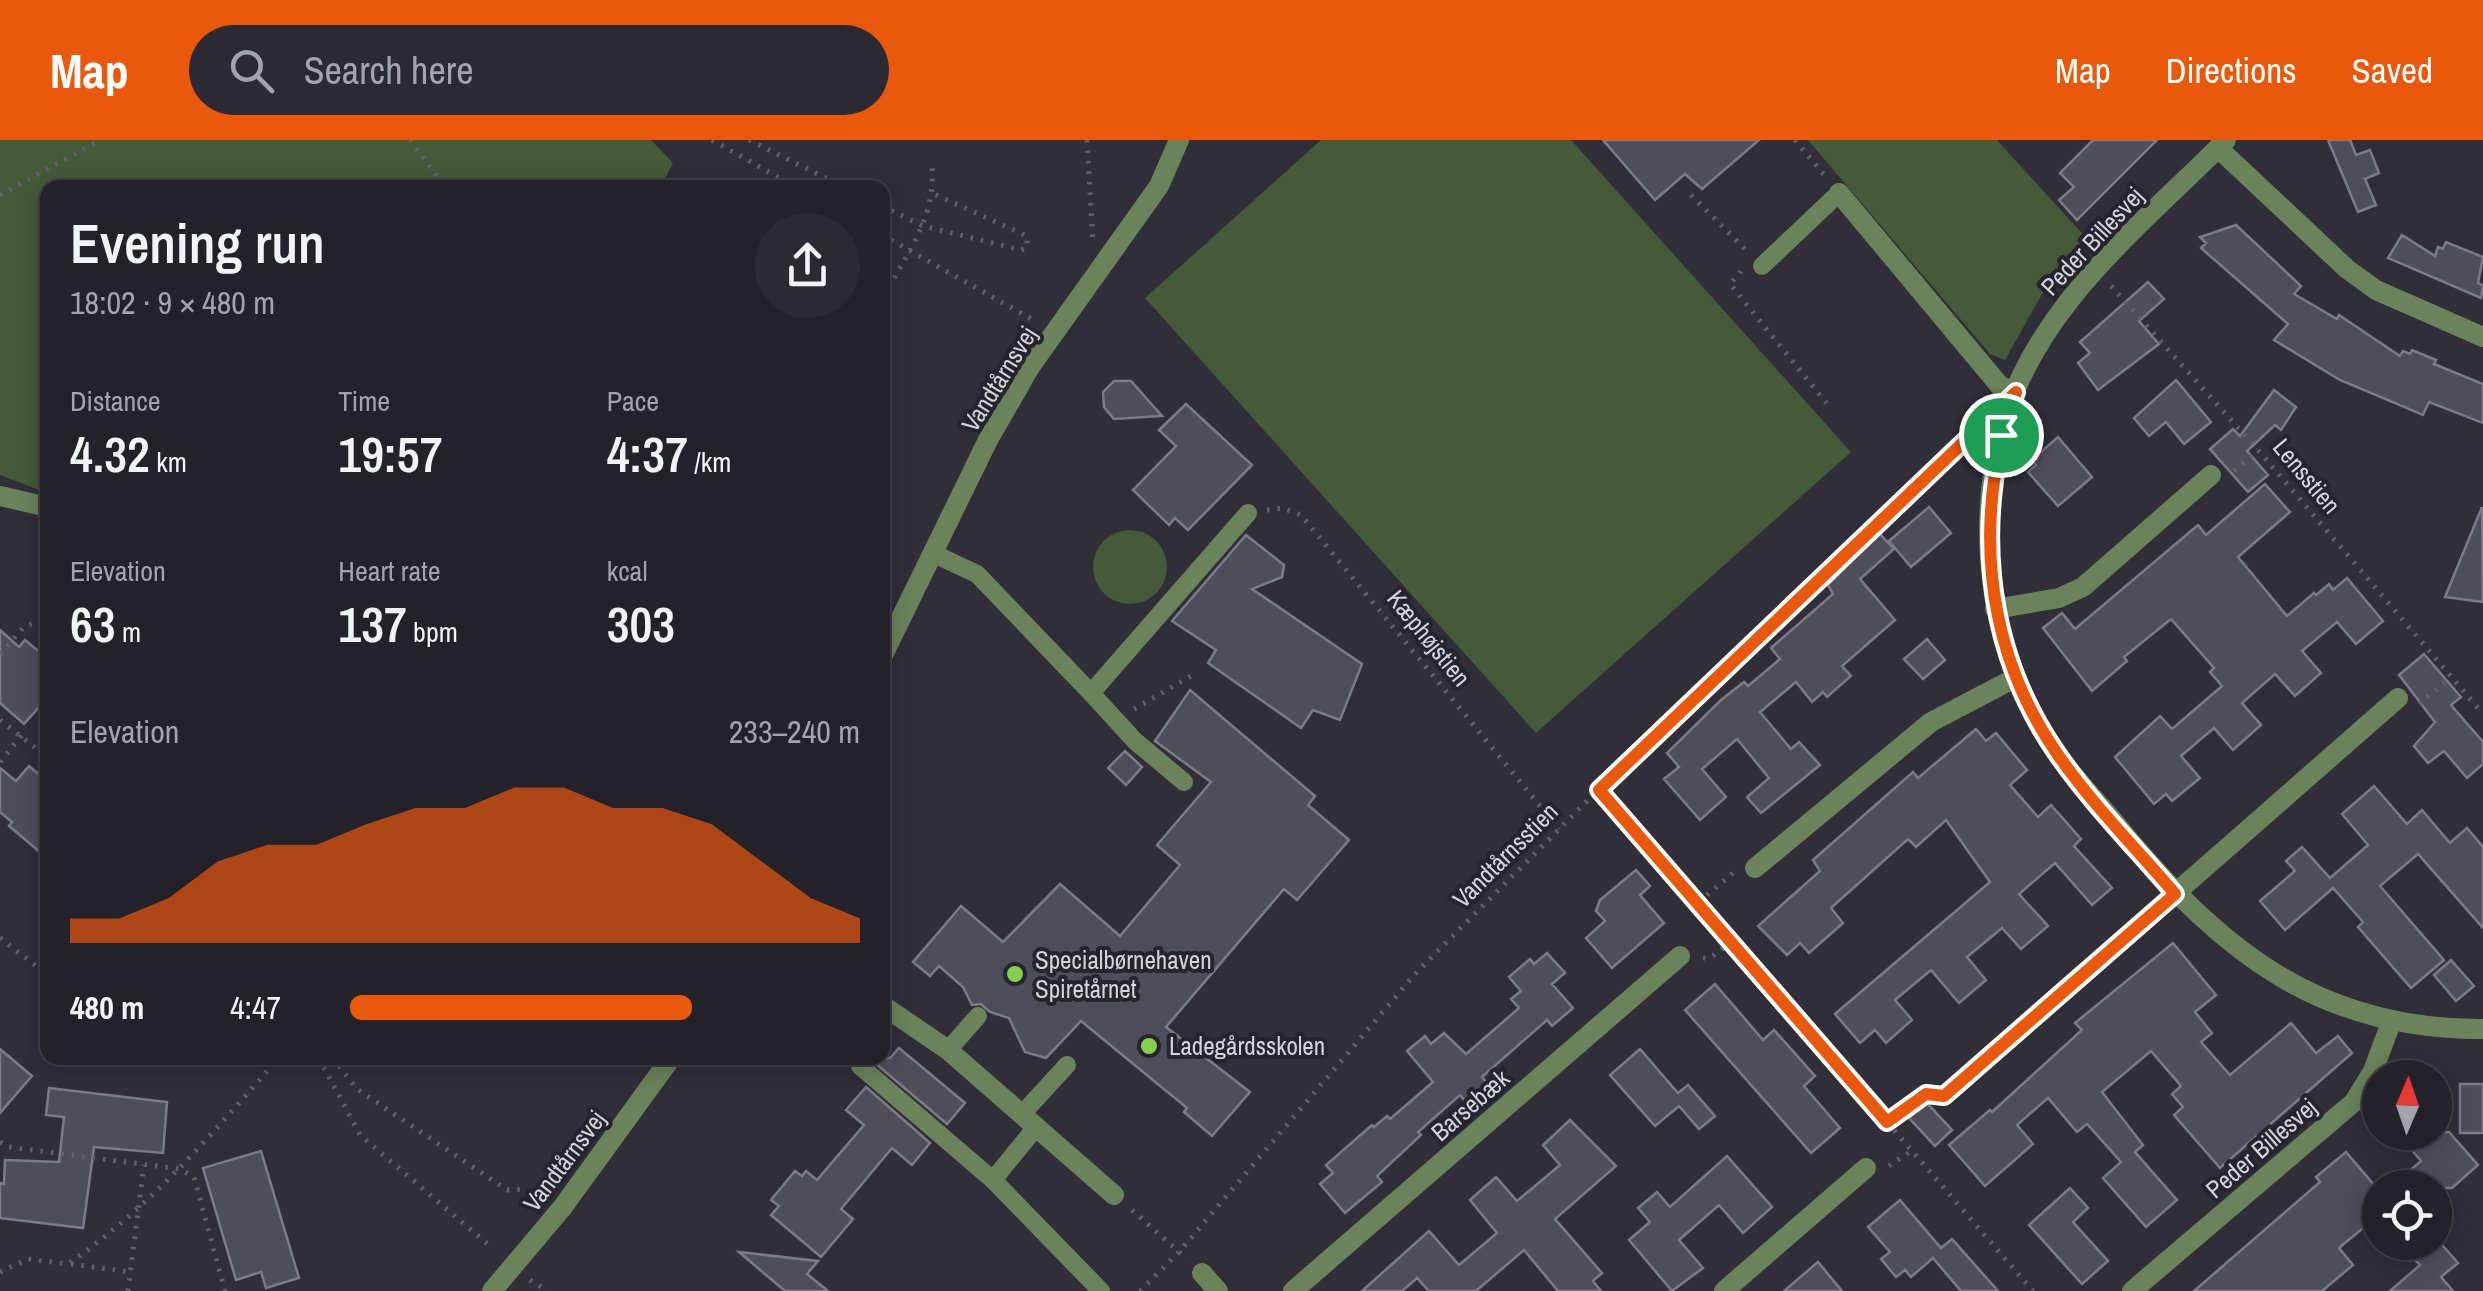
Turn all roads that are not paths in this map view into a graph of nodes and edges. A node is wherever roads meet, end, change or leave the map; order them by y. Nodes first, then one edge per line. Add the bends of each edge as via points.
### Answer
1 (1179, 140) edge
2 (2222, 144) edge
3 (1838, 192) joint
4 (1762, 266) dead end
5 (2483, 337) edge
6 (2016, 392) junction
7 (2211, 475) dead end
8 (0, 496) edge
9 (40, 505) edge
10 (1248, 513) road end
11 (932, 553) junction
12 (1995, 609) junction
13 (890, 621) edge
14 (2016, 678) junction
15 (1091, 693) junction
16 (2398, 698) road end
17 (1184, 782) dead end
18 (1756, 868) road end
19 (2175, 894) junction
20 (1680, 956) road end
21 (890, 1010) edge
22 (978, 1016) dead end
23 (2392, 1020) junction
24 (2483, 1029) edge
25 (948, 1050) junction
26 (666, 1065) edge
27 (1067, 1065) dead end
28 (860, 1066) dead end
29 (1944, 1096) road end
30 (1030, 1120) junction
31 (1866, 1168) dead end
32 (993, 1180) junction
33 (1114, 1195) road end
34 (1202, 1273) road end
35 (492, 1291) edge
36 (1101, 1291) edge
37 (1218, 1291) edge
38 (1293, 1291) edge
39 (1724, 1291) edge
40 (2132, 1291) edge

1 - 11 street, Vandtårnsvej via 1159,186 1030,367
2 - 5 street via 2347,269 2376,290
2 - 6 street, Peder Billesvej via 2095,268 2052,322
3 - 4 lane
3 - 6 street via 2000,386
6 - 12 street, Peder Billesvej via 1989,506
7 - 12 street via 2083,587
8 - 9 street
10 - 15 lane
11 - 13 street, Vandtårnsvej
11 - 15 lane via 977,574
12 - 14 street, Peder Billesvej
14 - 18 street via 1931,722
14 - 19 street, Peder Billesvej via 2058,756
15 - 17 lane
16 - 19 street
19 - 23 street, Peder Billesvej via 2271,972 2337,1004
19 - 29 street
20 - 38 street, Barsebæk
21 - 25 street
22 - 25 lane
23 - 24 street, Peder Billesvej
23 - 40 street, Peder Billesvej via 2354,1102
25 - 30 street
26 - 35 street, Vandtårnsvej
27 - 30 lane
28 - 32 lane
30 - 32 lane
30 - 33 street
31 - 39 street
32 - 36 lane
34 - 37 street

